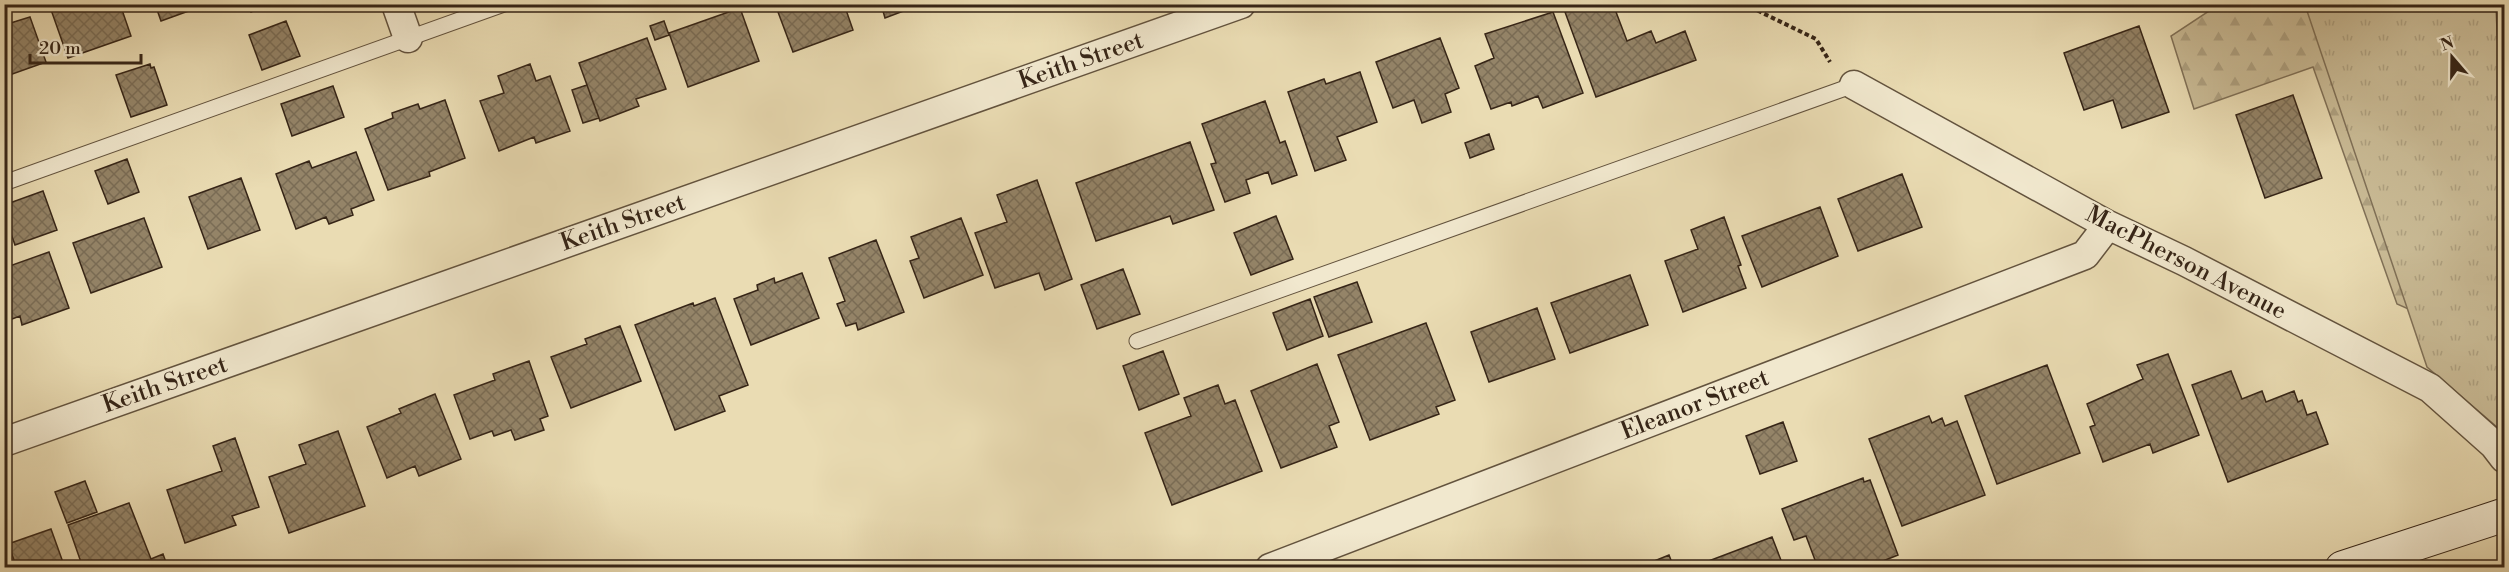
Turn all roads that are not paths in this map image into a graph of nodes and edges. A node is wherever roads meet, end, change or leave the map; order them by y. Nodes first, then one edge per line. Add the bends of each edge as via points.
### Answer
1 (396, 4) edge
2 (504, 4) edge
3 (1241, 4) edge
4 (408, 39) junction
5 (1854, 85) joint
6 (4, 183) edge
7 (2108, 225) junction
8 (1137, 342) dead end
9 (4, 442) edge
10 (2505, 458) edge
11 (2505, 515) edge
12 (1270, 567) edge
13 (2342, 567) edge

1 - 4 street
2 - 4 lane
3 - 9 street, Keith Street
4 - 6 lane
5 - 7 street, MacPherson Avenue
5 - 8 lane
7 - 10 street, MacPherson Avenue via 2430,388
7 - 12 street, Eleanor Street via 2085,255
11 - 13 street

